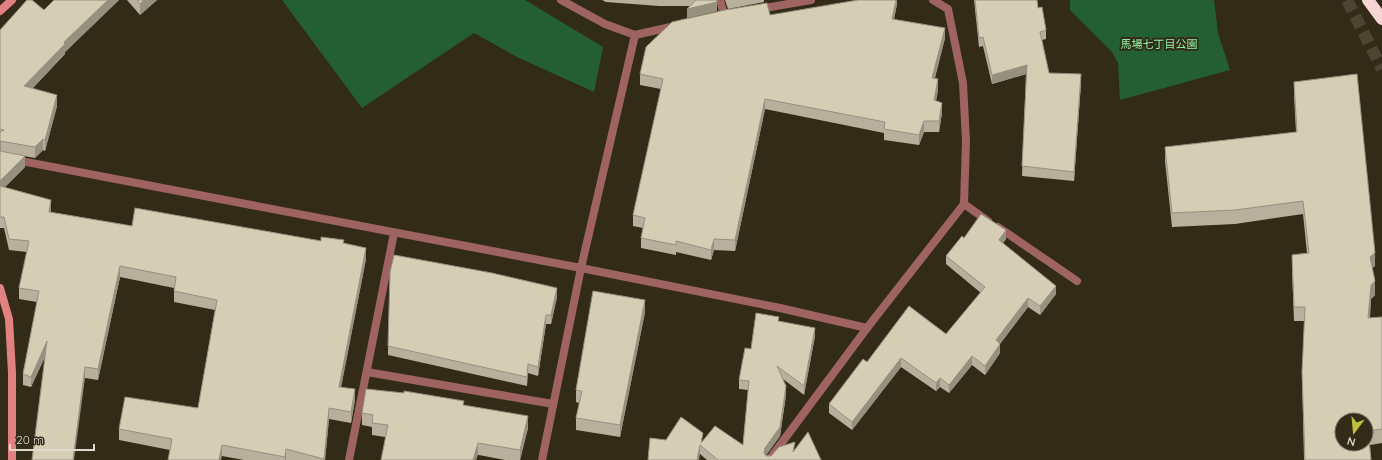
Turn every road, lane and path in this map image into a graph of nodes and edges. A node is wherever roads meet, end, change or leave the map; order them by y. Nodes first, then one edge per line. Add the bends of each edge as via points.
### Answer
1 (12, 0) edge
2 (561, 0) edge
3 (720, 0) edge
4 (811, 0) edge
5 (933, 0) edge
6 (1368, 0) edge
7 (0, 11) edge
8 (747, 11) edge
9 (724, 15) edge
10 (1382, 19) edge
11 (687, 23) edge
12 (635, 35) junction
13 (0, 157) edge
14 (964, 204) junction
15 (394, 233) junction
16 (581, 268) junction
17 (1077, 282) dead end
18 (0, 288) edge
19 (867, 328) junction
20 (367, 372) junction
21 (553, 404) junction
22 (12, 460) edge
23 (349, 460) edge
24 (542, 460) edge
25 (769, 460) edge

1 - 7 main road
2 - 12 street via 604,24
3 - 9 street
4 - 8 street
5 - 14 street via 948,9 963,83 966,141
6 - 10 highway
11 - 12 street
12 - 16 street
13 - 15 street
14 - 17 street
14 - 19 street
15 - 16 street
15 - 20 street
16 - 19 street
16 - 21 street
18 - 22 main road via 9,319
19 - 25 street
20 - 21 street
20 - 23 street
21 - 24 street

